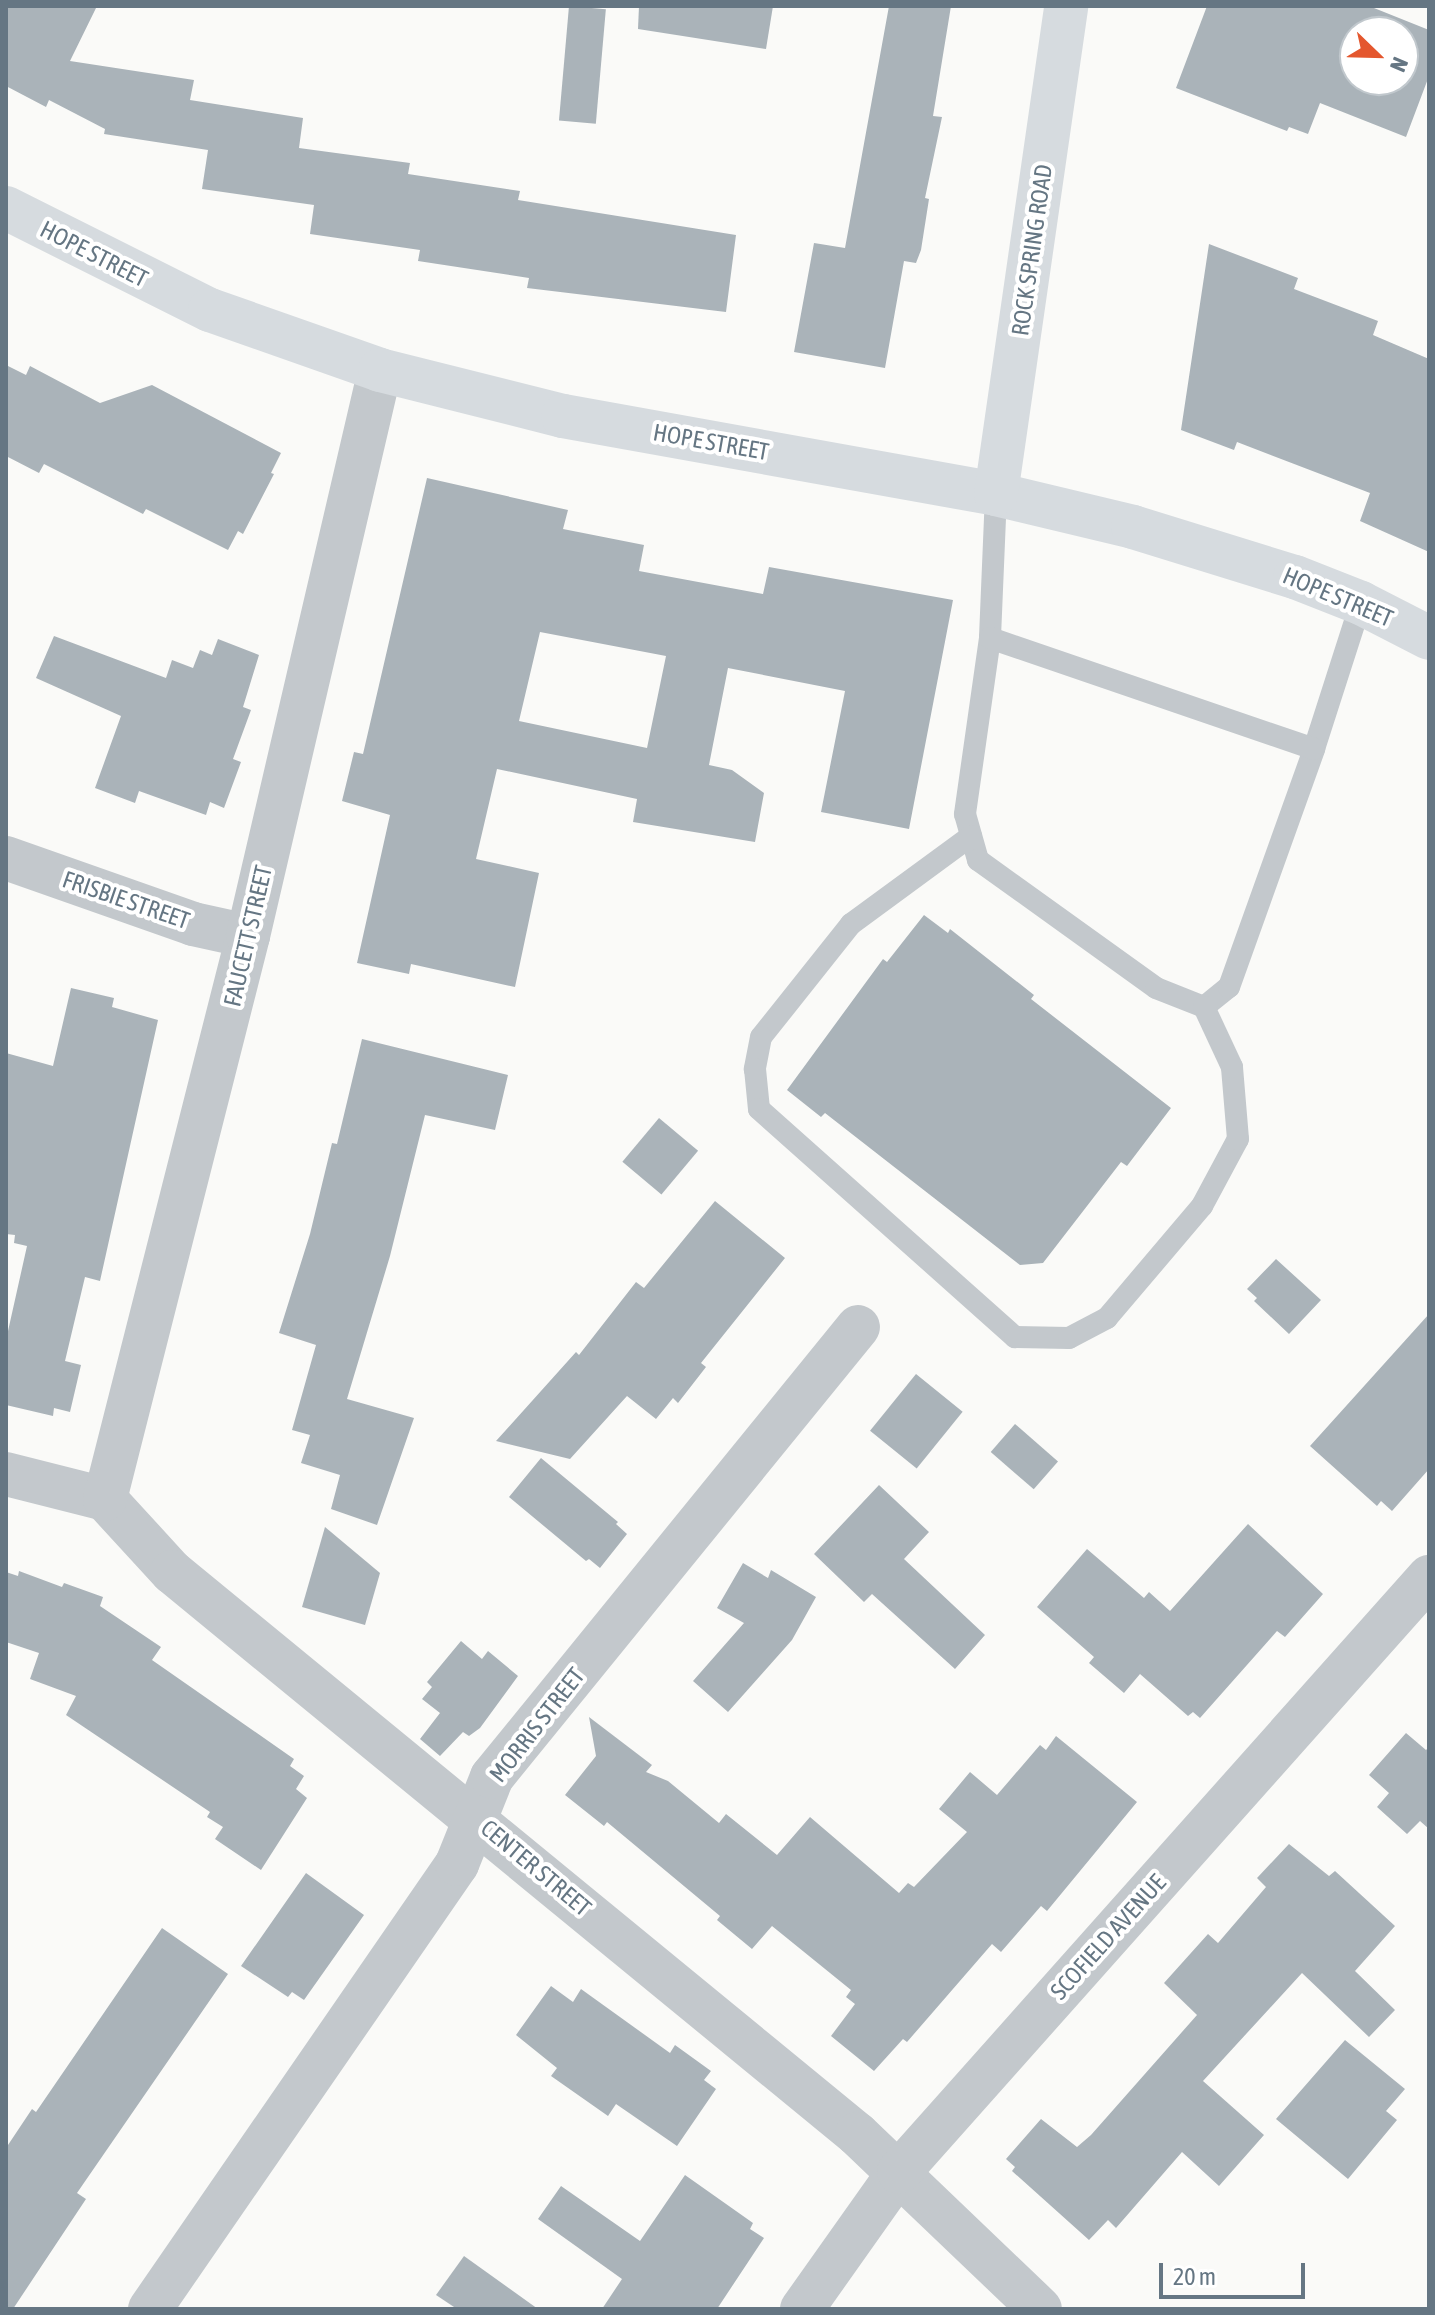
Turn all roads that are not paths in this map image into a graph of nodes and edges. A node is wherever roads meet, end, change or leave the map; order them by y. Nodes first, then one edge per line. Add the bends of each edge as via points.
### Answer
1 (1066, 6) edge
2 (6, 208) edge
3 (380, 370) junction
4 (996, 494) junction
5 (1361, 603) junction
6 (990, 638) junction
7 (1429, 638) edge
8 (1314, 749) junction
9 (971, 836) junction
10 (6, 858) edge
11 (248, 936) junction
12 (1204, 1007) junction
13 (858, 1327) dead end
14 (6, 1474) edge
15 (105, 1499) junction
16 (1429, 1577) edge
17 (477, 1818) junction
18 (899, 2172) junction
19 (150, 2309) edge
20 (802, 2309) edge
21 (1040, 2309) edge

1 - 4 main road, ROCK SPRING ROAD
2 - 3 main road, HOPE STREET via 210,310
3 - 4 main road, HOPE STREET via 563,416
3 - 11 street, FAUCETT STREET
4 - 5 main road, HOPE STREET via 1224,552
4 - 6 lane
5 - 7 main road, HOPE STREET
5 - 8 lane
6 - 8 lane
6 - 9 lane via 965,814
8 - 12 lane via 1229,987
9 - 12 lane via 978,860 1156,988
9 - 12 lane via 851,924 761,1037 755,1069 759,1109 1015,1337 1069,1338 1107,1318 1202,1206 1238,1139 1232,1067
10 - 11 street, FRISBIE STREET via 193,924
11 - 15 street, FAUCETT STREET
13 - 17 street, MORRIS STREET via 492,1777
14 - 15 street
15 - 17 street, CENTER STREET via 172,1572
16 - 18 street, SCOFIELD AVENUE
17 - 18 street, CENTER STREET
17 - 19 street, MORRIS STREET via 457,1864
18 - 20 street, SCOFIELD AVENUE
18 - 21 street, CENTER STREET

